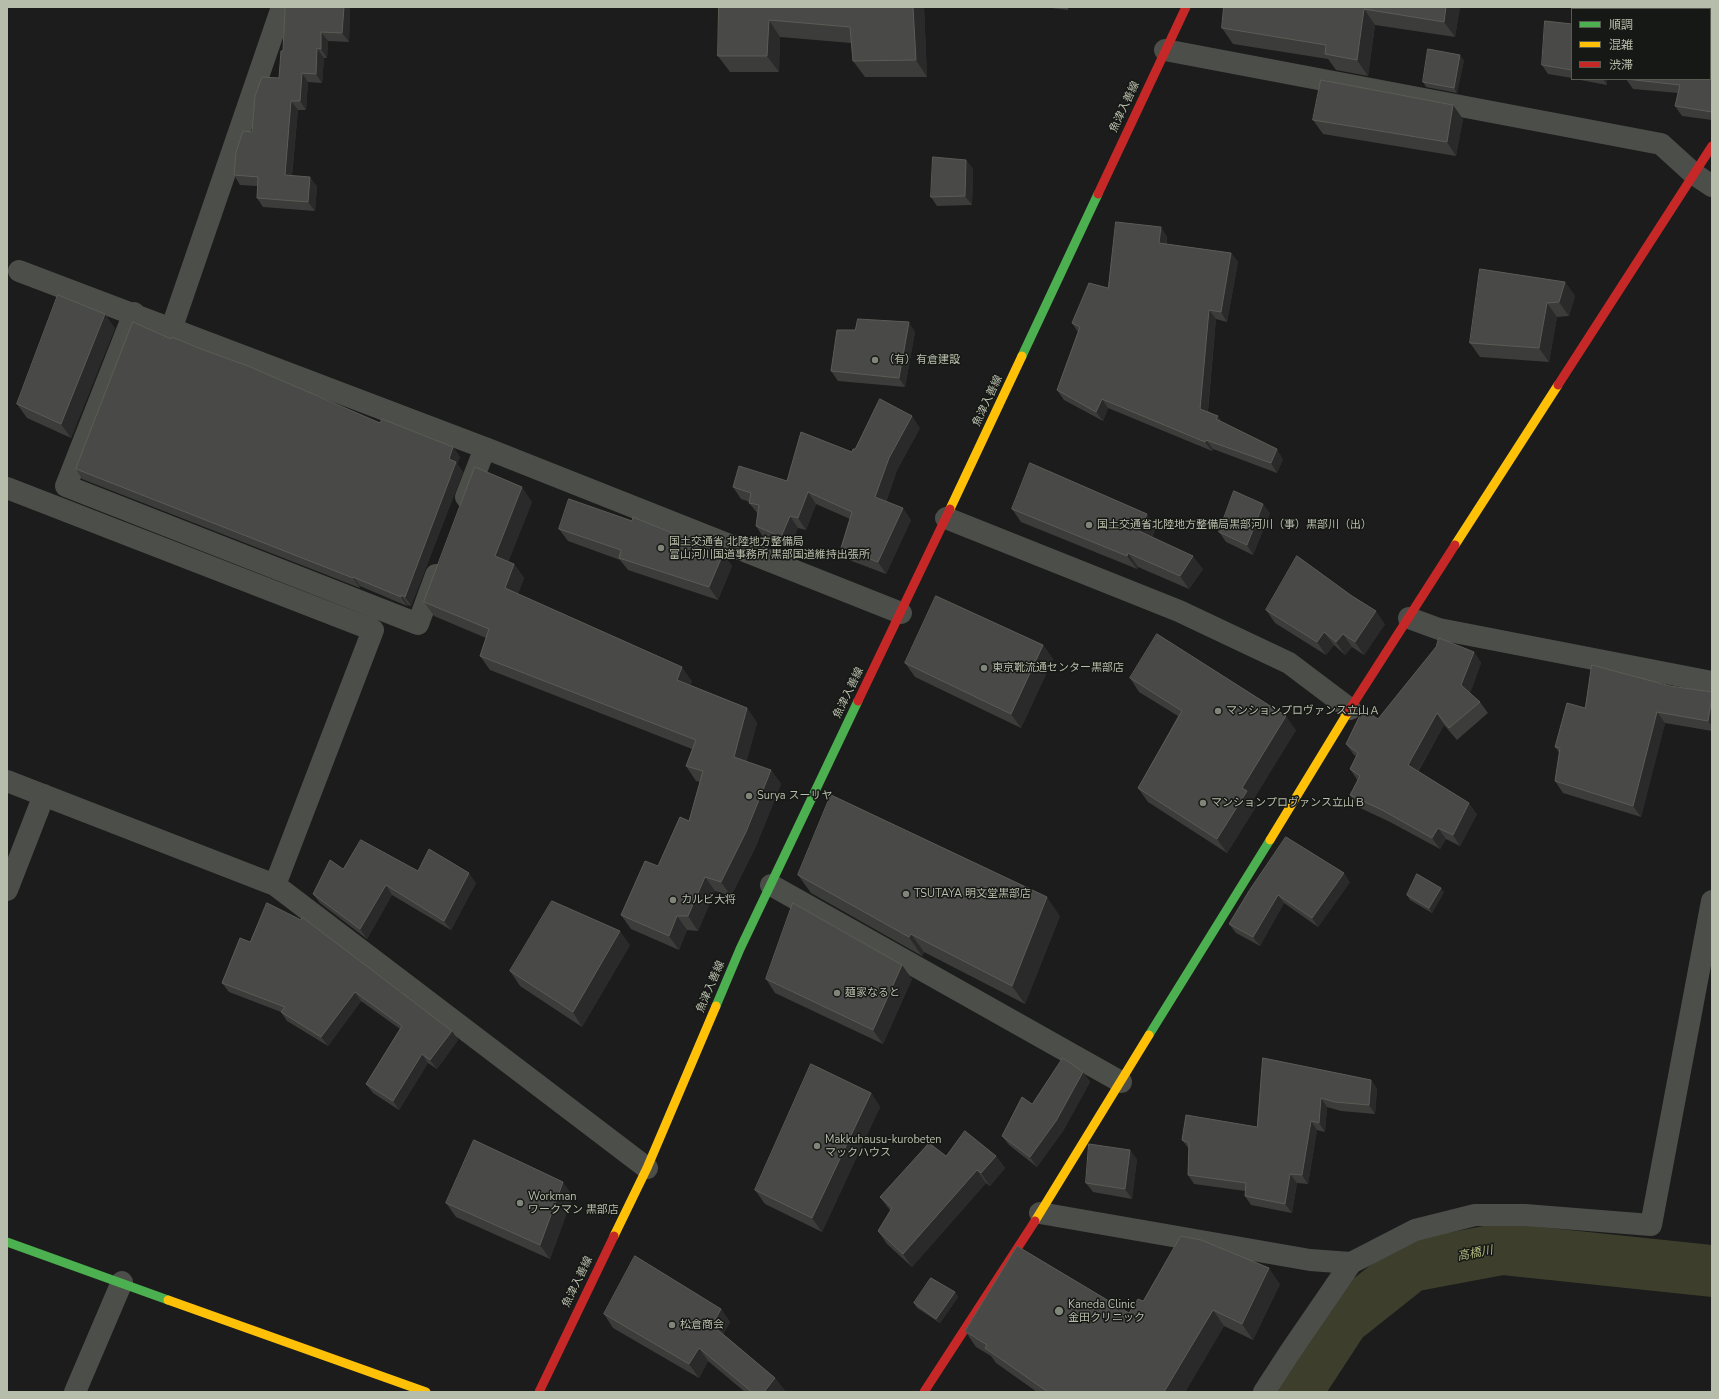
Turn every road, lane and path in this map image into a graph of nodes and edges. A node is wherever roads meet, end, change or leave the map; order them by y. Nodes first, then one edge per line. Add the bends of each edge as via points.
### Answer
1 (282, 7) edge
2 (1186, 7) edge
3 (1165, 50) junction
4 (1712, 146) edge
5 (1694, 174) junction
6 (1712, 186) edge
7 (19, 270) dead end
8 (134, 313) junction
9 (172, 328) junction
10 (485, 448) junction
11 (7, 488) edge
12 (460, 514) edge
13 (946, 518) junction
14 (443, 558) edge
15 (901, 613) junction
16 (1409, 618) junction
17 (1712, 682) edge
18 (1350, 709) junction
19 (7, 781) edge
20 (44, 796) junction
21 (275, 885) junction
22 (771, 885) junction
23 (7, 890) edge
24 (1712, 901) edge
25 (1121, 1082) junction
26 (647, 1168) junction
27 (1040, 1213) junction
28 (7, 1242) edge
29 (1351, 1263) junction
30 (122, 1282) junction
31 (75, 1392) edge
32 (426, 1392) edge
33 (539, 1392) edge
34 (924, 1392) edge
35 (1264, 1392) edge

1 - 9 street
2 - 3 street, 魚津入善線
3 - 5 street via 1661,144
3 - 13 street, 魚津入善線
4 - 5 street
5 - 6 street
5 - 16 street
7 - 8 street
8 - 9 street
8 - 14 street via 66,486 418,624
9 - 10 street
10 - 12 street
10 - 15 street
11 - 21 street via 373,630
13 - 15 street, 魚津入善線
13 - 18 street via 1193,617 1289,663
15 - 22 street, 魚津入善線
16 - 17 street via 1439,629
16 - 18 street
18 - 25 street
19 - 20 street
20 - 21 street
20 - 23 street
21 - 26 street
22 - 25 street
22 - 26 street, 魚津入善線 via 740,949
24 - 29 street via 1651,1225 1526,1215 1475,1215 1415,1230
25 - 27 street
26 - 33 street, 魚津入善線
27 - 29 street via 1310,1260
27 - 34 street
28 - 30 street
29 - 35 street
30 - 31 street
30 - 32 street

